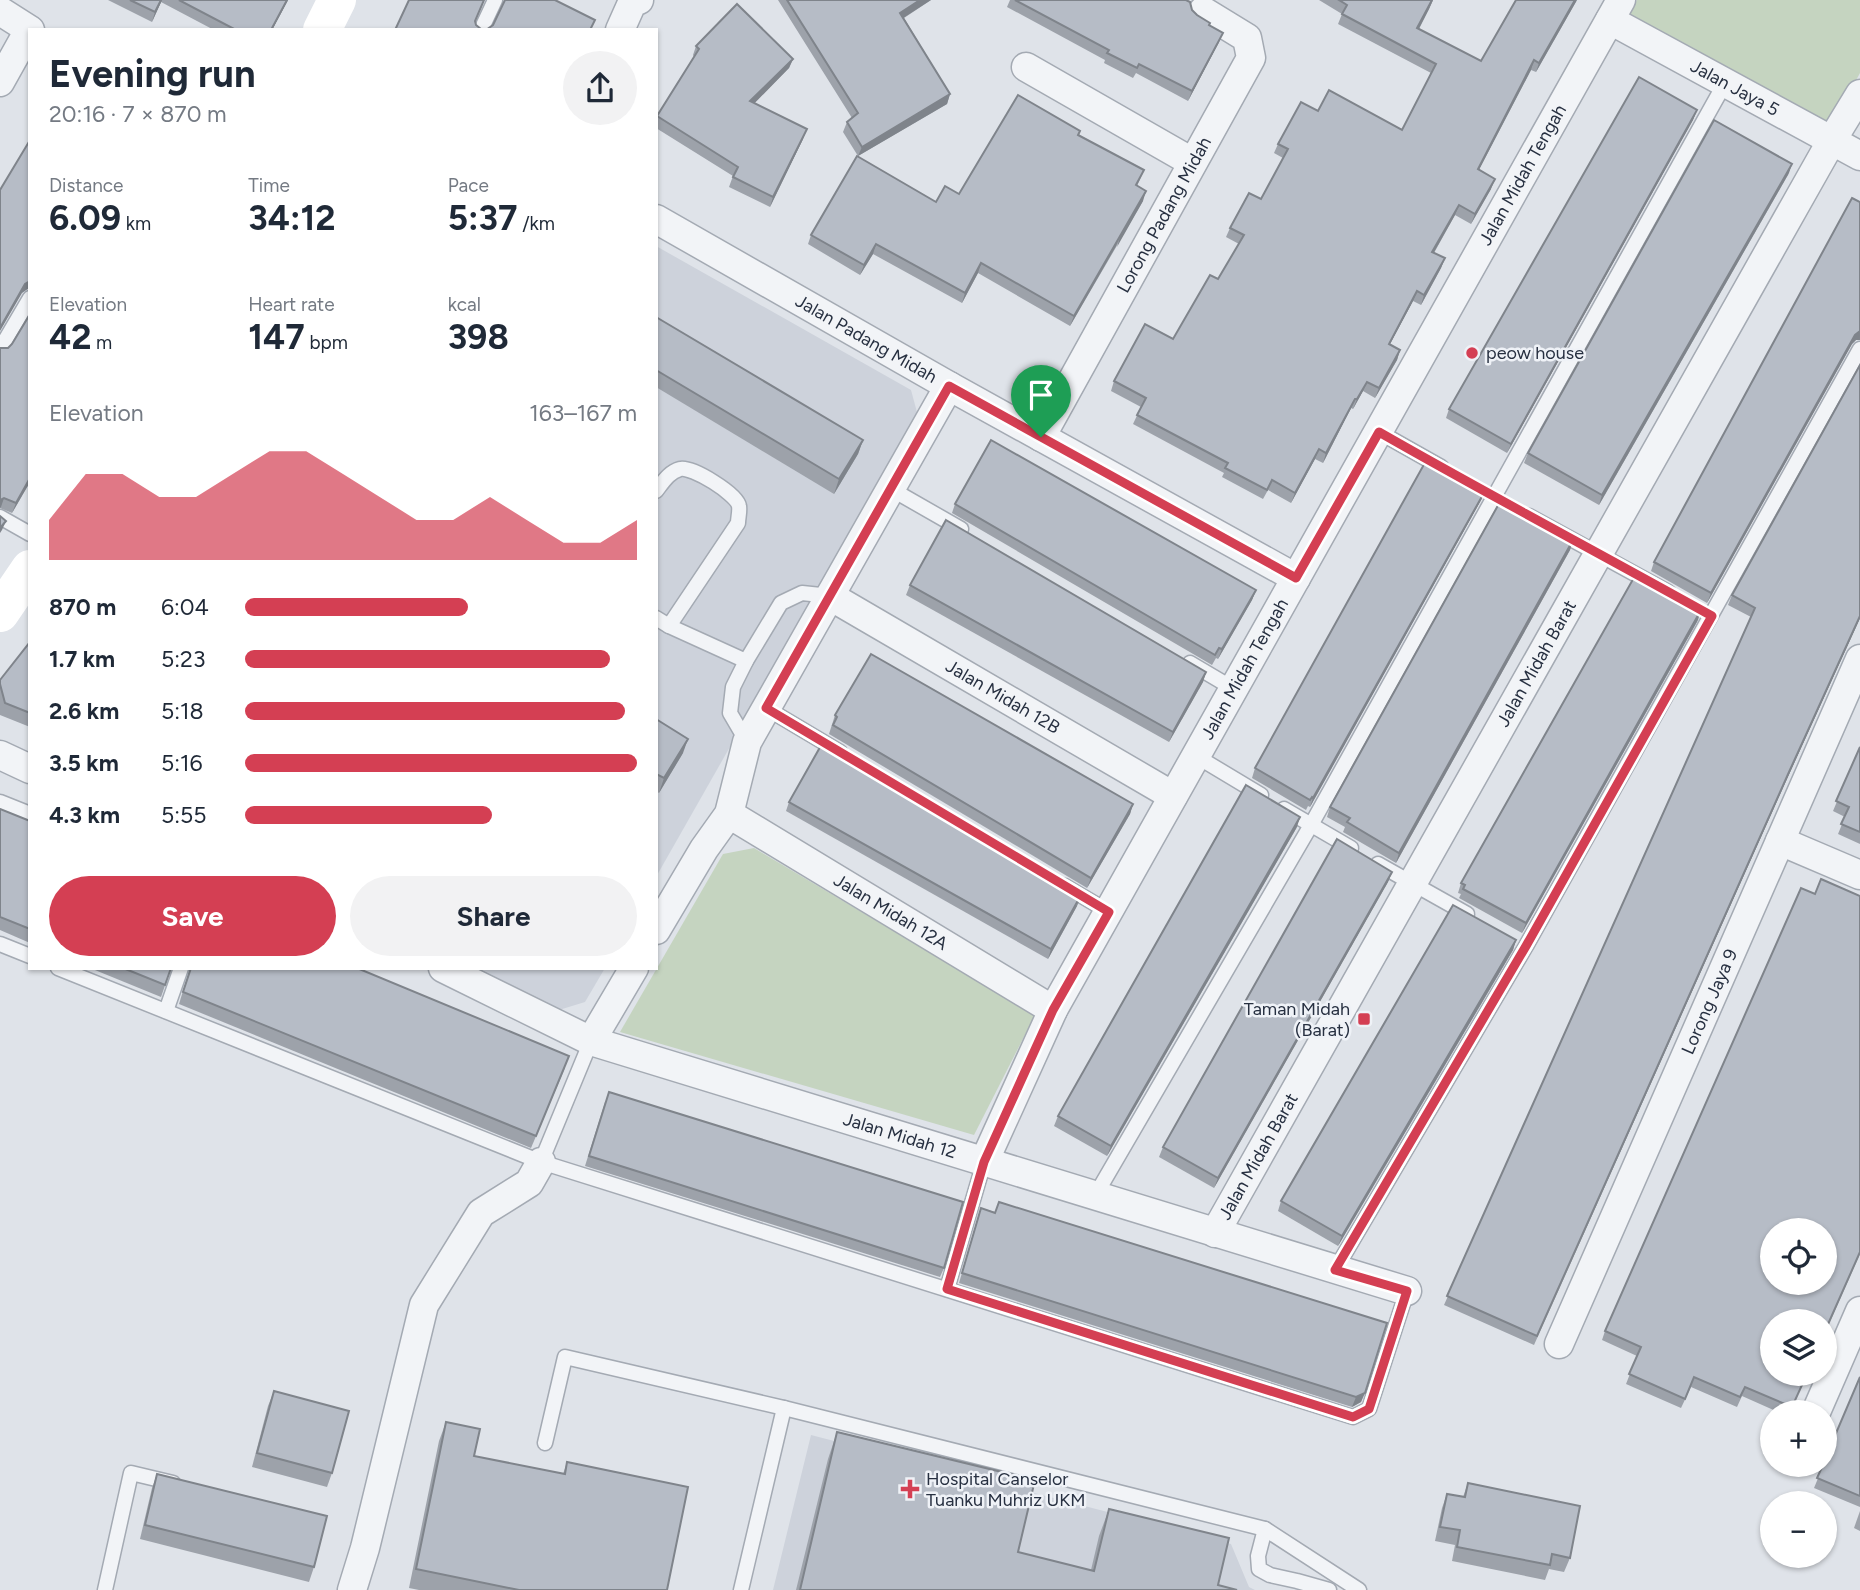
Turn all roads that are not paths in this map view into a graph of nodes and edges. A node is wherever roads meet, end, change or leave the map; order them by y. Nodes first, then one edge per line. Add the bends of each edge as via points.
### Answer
1 (337, 0) edge
2 (495, 0) edge
3 (633, 1) edge
4 (1202, 10) dead end
5 (1616, 10) edge
6 (0, 11) edge
7 (323, 28) edge
8 (482, 28) edge
9 (621, 28) edge
10 (28, 29) edge
11 (28, 33) edge
12 (1026, 67) dead end
13 (0, 82) edge
14 (1725, 83) junction
15 (1860, 94) edge
16 (1832, 140) junction
17 (1860, 156) edge
18 (1192, 162) junction
19 (658, 220) edge
20 (28, 301) edge
21 (0, 349) edge
22 (1860, 349) edge
23 (949, 386) junction
24 (1379, 432) junction
25 (1041, 437) junction
26 (1448, 471) edge
27 (658, 488) edge
28 (891, 488) junction
29 (1500, 500) junction
30 (0, 517) edge
31 (28, 533) edge
32 (974, 537) edge
33 (1598, 552) junction
34 (1296, 578) junction
35 (830, 596) junction
36 (1678, 597) edge
37 (658, 619) edge
38 (669, 626) junction
39 (1175, 654) edge
40 (1860, 659) edge
41 (746, 661) junction
42 (1234, 689) junction
43 (766, 708) junction
44 (747, 741) junction
45 (0, 755) edge
46 (1196, 756) junction
47 (849, 758) edge
48 (28, 768) edge
49 (1173, 796) junction
50 (0, 802) edge
51 (28, 813) edge
52 (729, 814) junction
53 (1311, 825) junction
54 (1780, 841) junction
55 (1860, 875) edge
56 (1050, 877) edge
57 (1411, 883) junction
58 (1109, 912) junction
59 (1480, 921) edge
60 (658, 927) edge
61 (0, 944) edge
62 (28, 955) edge
63 (63, 970) edge
64 (180, 970) edge
65 (447, 970) edge
66 (633, 970) edge
67 (1053, 1010) junction
68 (166, 1011) junction
69 (591, 1041) junction
70 (541, 1162) junction
71 (984, 1162) junction
72 (1095, 1196) junction
73 (1215, 1233) junction
74 (1335, 1270) junction
75 (947, 1289) junction
76 (1407, 1291) joint
77 (1860, 1311) edge
78 (1559, 1344) dead end
79 (1821, 1400) edge
80 (784, 1408) junction
81 (545, 1443) dead end
82 (183, 1485) edge
83 (1265, 1530) junction
84 (105, 1590) edge
85 (352, 1590) edge
86 (741, 1590) edge
87 (1329, 1590) edge
88 (1359, 1590) edge

1 - 7 street
2 - 8 lane
3 - 9 street
4 - 18 street, Lorong Padang Midah via 1247,38 1251,58
5 - 14 street, Jalan Jaya 5
5 - 24 street, Jalan Midah Tengah
6 - 10 street
11 - 13 street
12 - 18 street
14 - 16 street, Jalan Jaya 5
14 - 29 lane
15 - 16 street, Jalan Midah Barat
16 - 17 street, Jalan Jaya 5
16 - 33 street, Jalan Midah Barat
18 - 25 street, Lorong Padang Midah
19 - 23 street, Jalan Padang Midah
20 - 21 lane
22 - 74 lane
23 - 25 street, Jalan Padang Midah
23 - 28 street
24 - 26 lane
24 - 34 street, Jalan Midah Tengah
25 - 34 street, Jalan Padang Midah
27 - 38 lane via 672,473 688,468 733,495 739,506 738,523
28 - 32 lane
28 - 35 street
29 - 33 lane
29 - 53 lane
30 - 31 lane
33 - 36 lane
33 - 57 street, Jalan Midah Barat
34 - 42 street, Jalan Midah Tengah
35 - 41 lane via 802,593 781,603
35 - 43 street
35 - 49 street, Jalan Midah 12B
37 - 38 lane
38 - 41 lane
39 - 42 lane
40 - 54 street, Lorong Jaya 9
41 - 44 lane via 733,687 730,713
42 - 46 street, Jalan Midah Tengah
43 - 44 street
43 - 47 lane
44 - 52 street
45 - 48 street
46 - 49 street, Jalan Midah Tengah
46 - 53 lane
49 - 58 street, Jalan Midah Tengah
50 - 51 lane
52 - 60 street
52 - 67 street, Jalan Midah 12A
53 - 57 lane
53 - 72 lane
54 - 55 street
54 - 78 street, Lorong Jaya 9
56 - 58 lane
57 - 59 lane
57 - 73 street, Jalan Midah Barat
58 - 67 street, Jalan Midah Tengah
61 - 62 lane
63 - 68 lane
64 - 68 lane
65 - 69 street, Jalan Midah 12
66 - 69 street
67 - 71 street, Jalan Midah Tengah
68 - 70 lane
69 - 70 lane
69 - 71 street, Jalan Midah 12
70 - 75 lane
70 - 85 street via 528,1183 481,1213 424,1305
71 - 72 street, Jalan Midah 12
71 - 75 lane
72 - 73 street, Jalan Midah 12
73 - 74 street, Jalan Midah 12
74 - 76 street, Jalan Midah 12
75 - 76 lane via 1353,1417 1369,1409
77 - 79 street
80 - 81 lane via 565,1357
80 - 83 lane
80 - 86 lane
82 - 84 lane via 131,1474
83 - 87 lane via 1259,1569
83 - 88 lane

